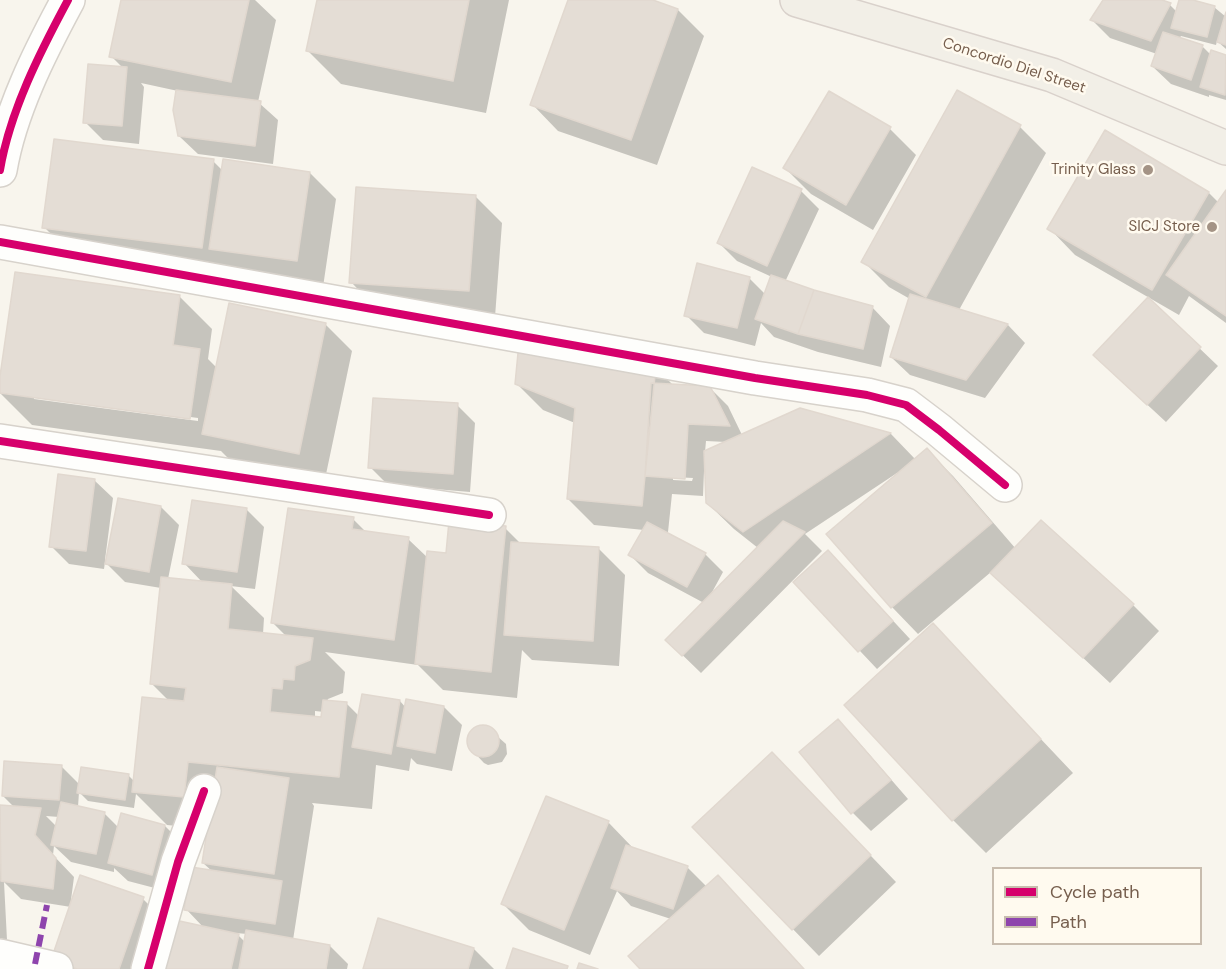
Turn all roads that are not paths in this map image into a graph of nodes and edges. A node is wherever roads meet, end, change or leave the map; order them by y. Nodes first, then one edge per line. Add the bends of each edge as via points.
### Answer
1 (68, 0) edge
2 (797, 0) edge
3 (1226, 148) edge
4 (0, 170) edge
5 (0, 242) edge
6 (0, 441) edge
7 (1005, 485) dead end
8 (489, 515) dead end
9 (204, 791) dead end
10 (0, 956) edge
11 (56, 969) edge
12 (148, 969) edge

1 - 4 street via 31,72
2 - 3 main road, Concordio Diel Street via 1052,75
5 - 7 street via 867,395 906,405
6 - 8 street
9 - 12 street via 178,862
10 - 11 street

